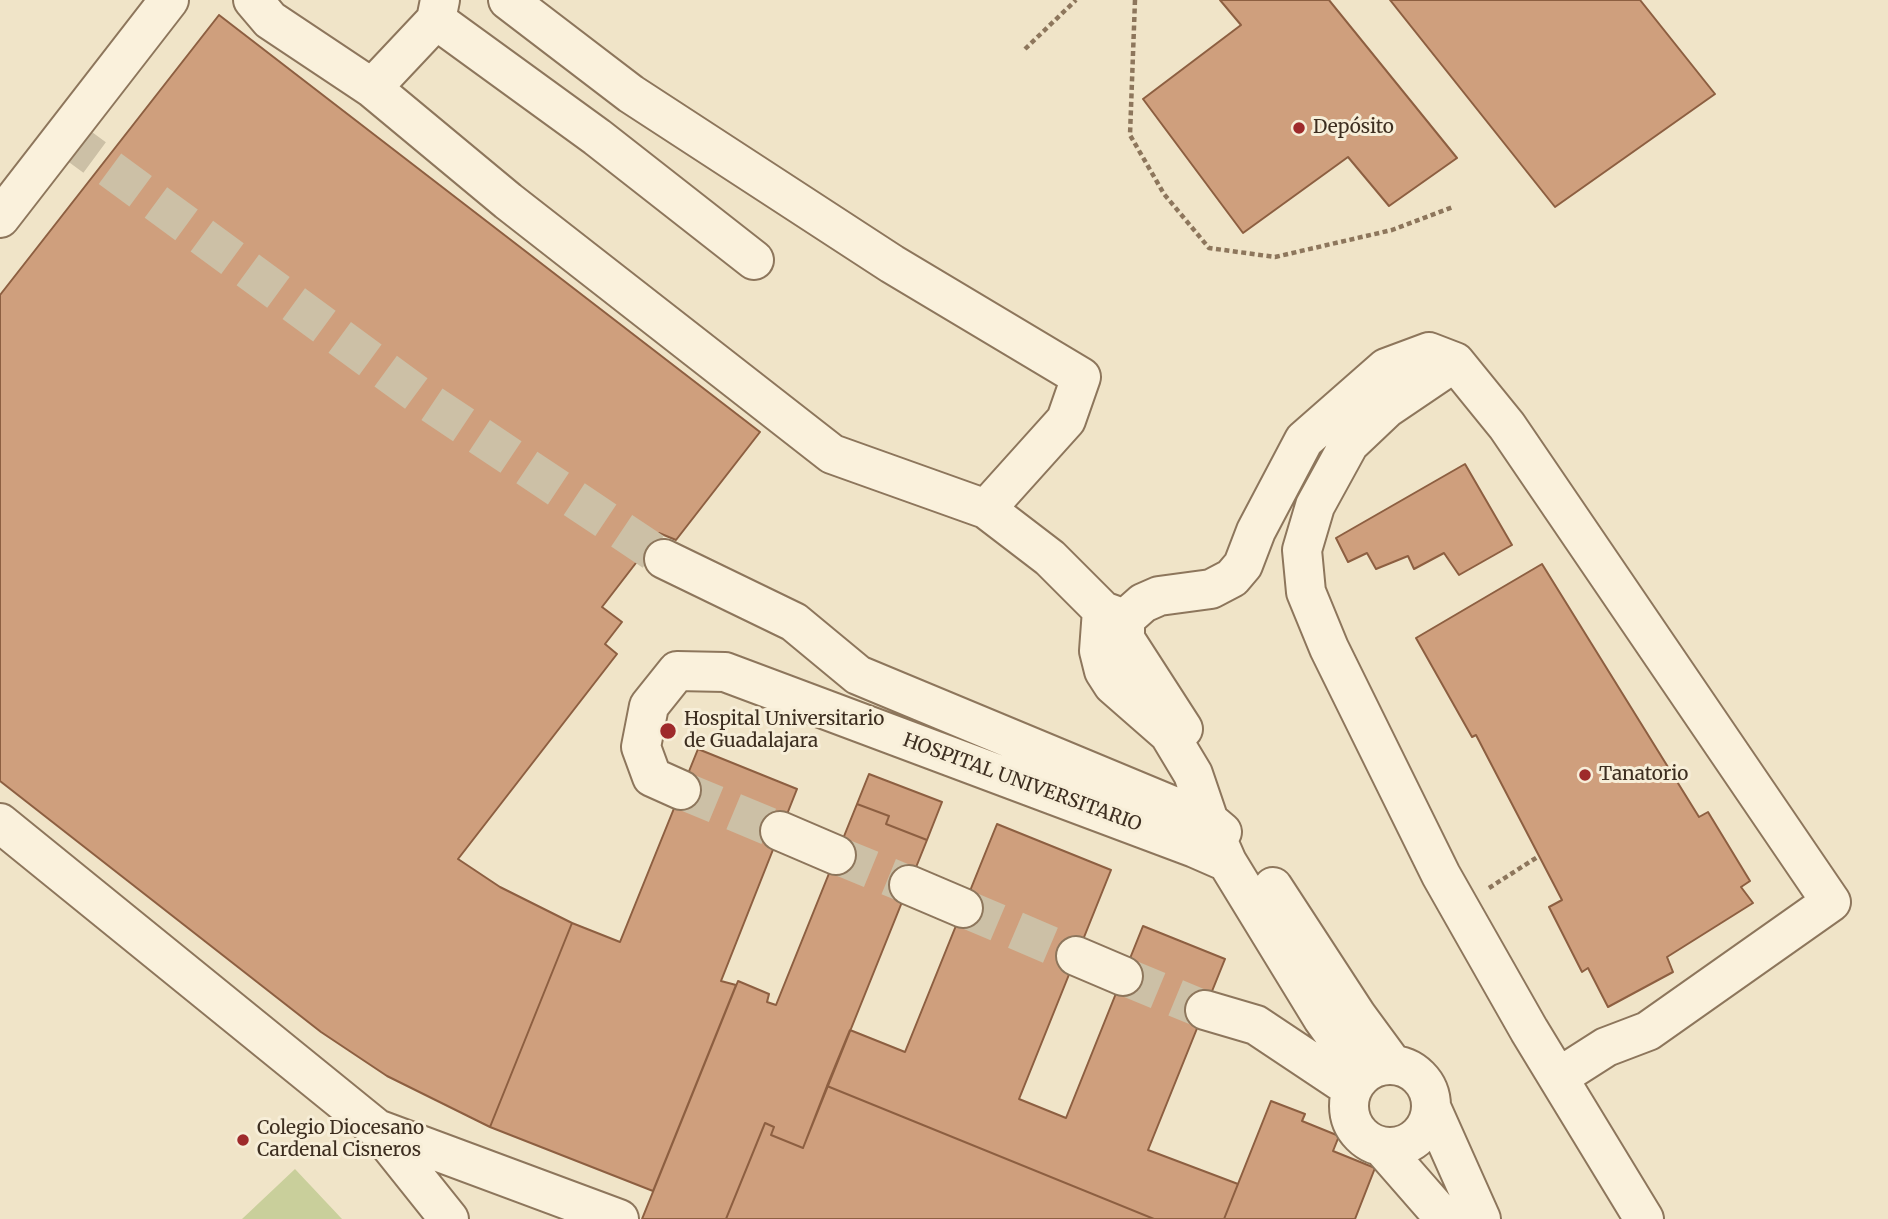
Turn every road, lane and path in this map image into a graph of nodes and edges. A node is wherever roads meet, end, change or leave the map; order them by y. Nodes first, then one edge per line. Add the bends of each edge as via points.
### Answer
1 (169, 0) edge
2 (253, 0) edge
3 (508, 0) edge
4 (1076, 0) edge
5 (1135, 0) edge
6 (438, 10) edge
7 (1025, 49) dead end
8 (372, 88) junction
9 (631, 94) junction
10 (597, 136) junction
11 (1453, 207) dead end
12 (0, 218) edge
13 (754, 260) dead end
14 (1455, 362) junction
15 (986, 509) junction
16 (664, 559) tunnel mouth
17 (1113, 615) junction
18 (681, 790) tunnel mouth
19 (1209, 821) junction
20 (0, 823) edge
21 (780, 831) tunnel mouth
22 (836, 855) tunnel mouth
23 (1240, 859) junction
24 (909, 885) tunnel mouth
25 (963, 908) tunnel mouth
26 (1076, 956) tunnel mouth
27 (1296, 975) junction
28 (1124, 976) tunnel mouth
29 (1205, 1010) tunnel mouth
30 (1256, 1025) junction
31 (1369, 1076) junction
32 (1559, 1077) junction
33 (1431, 1107) junction
34 (377, 1129) junction
35 (1382, 1147) junction
36 (567, 1209) edge
37 (449, 1219) edge
38 (620, 1219) edge
39 (1445, 1219) edge
40 (1481, 1219) edge
41 (1644, 1219) edge

1 - 12 street
2 - 8 street via 270,20
3 - 9 street
4 - 7 path
5 - 11 path via 1130,135 1164,194 1209,247 1275,257 1392,230
6 - 8 street
6 - 10 street
8 - 15 street via 508,201 832,454
9 - 10 street
9 - 15 street via 892,264 1081,377 1066,420
10 - 13 street
14 - 17 street via 1429,352 1385,368 1304,440 1243,565 1232,578 1201,592 1160,596
14 - 32 street via 1387,408 1349,444 1315,506 1302,550 1306,592 1441,875
14 - 32 street via 1507,426 1831,902 1648,1031 1606,1047
15 - 17 street
16 - 19 street via 794,622 859,675
17 - 19 street via 1099,651 1104,671 1113,685 1169,734 1193,774
17 - 23 street via 1243,826
18 - 23 street, HOSPITAL UNIVERSITARIO via 652,777 642,747 649,706 677,671 725,672
19 - 23 street
20 - 34 street
21 - 22 street
23 - 27 street
23 - 31 street via 1357,1016
24 - 25 street
26 - 28 street
27 - 30 street
27 - 31 street via 1323,1019
29 - 30 street
30 - 31 street
31 - 33 street via 1405,1068 1424,1083
31 - 35 street via 1349,1114 1370,1143
32 - 41 street
33 - 35 street via 1416,1139 1394,1148
33 - 40 street
34 - 36 street
34 - 37 street
35 - 39 street
36 - 38 street

